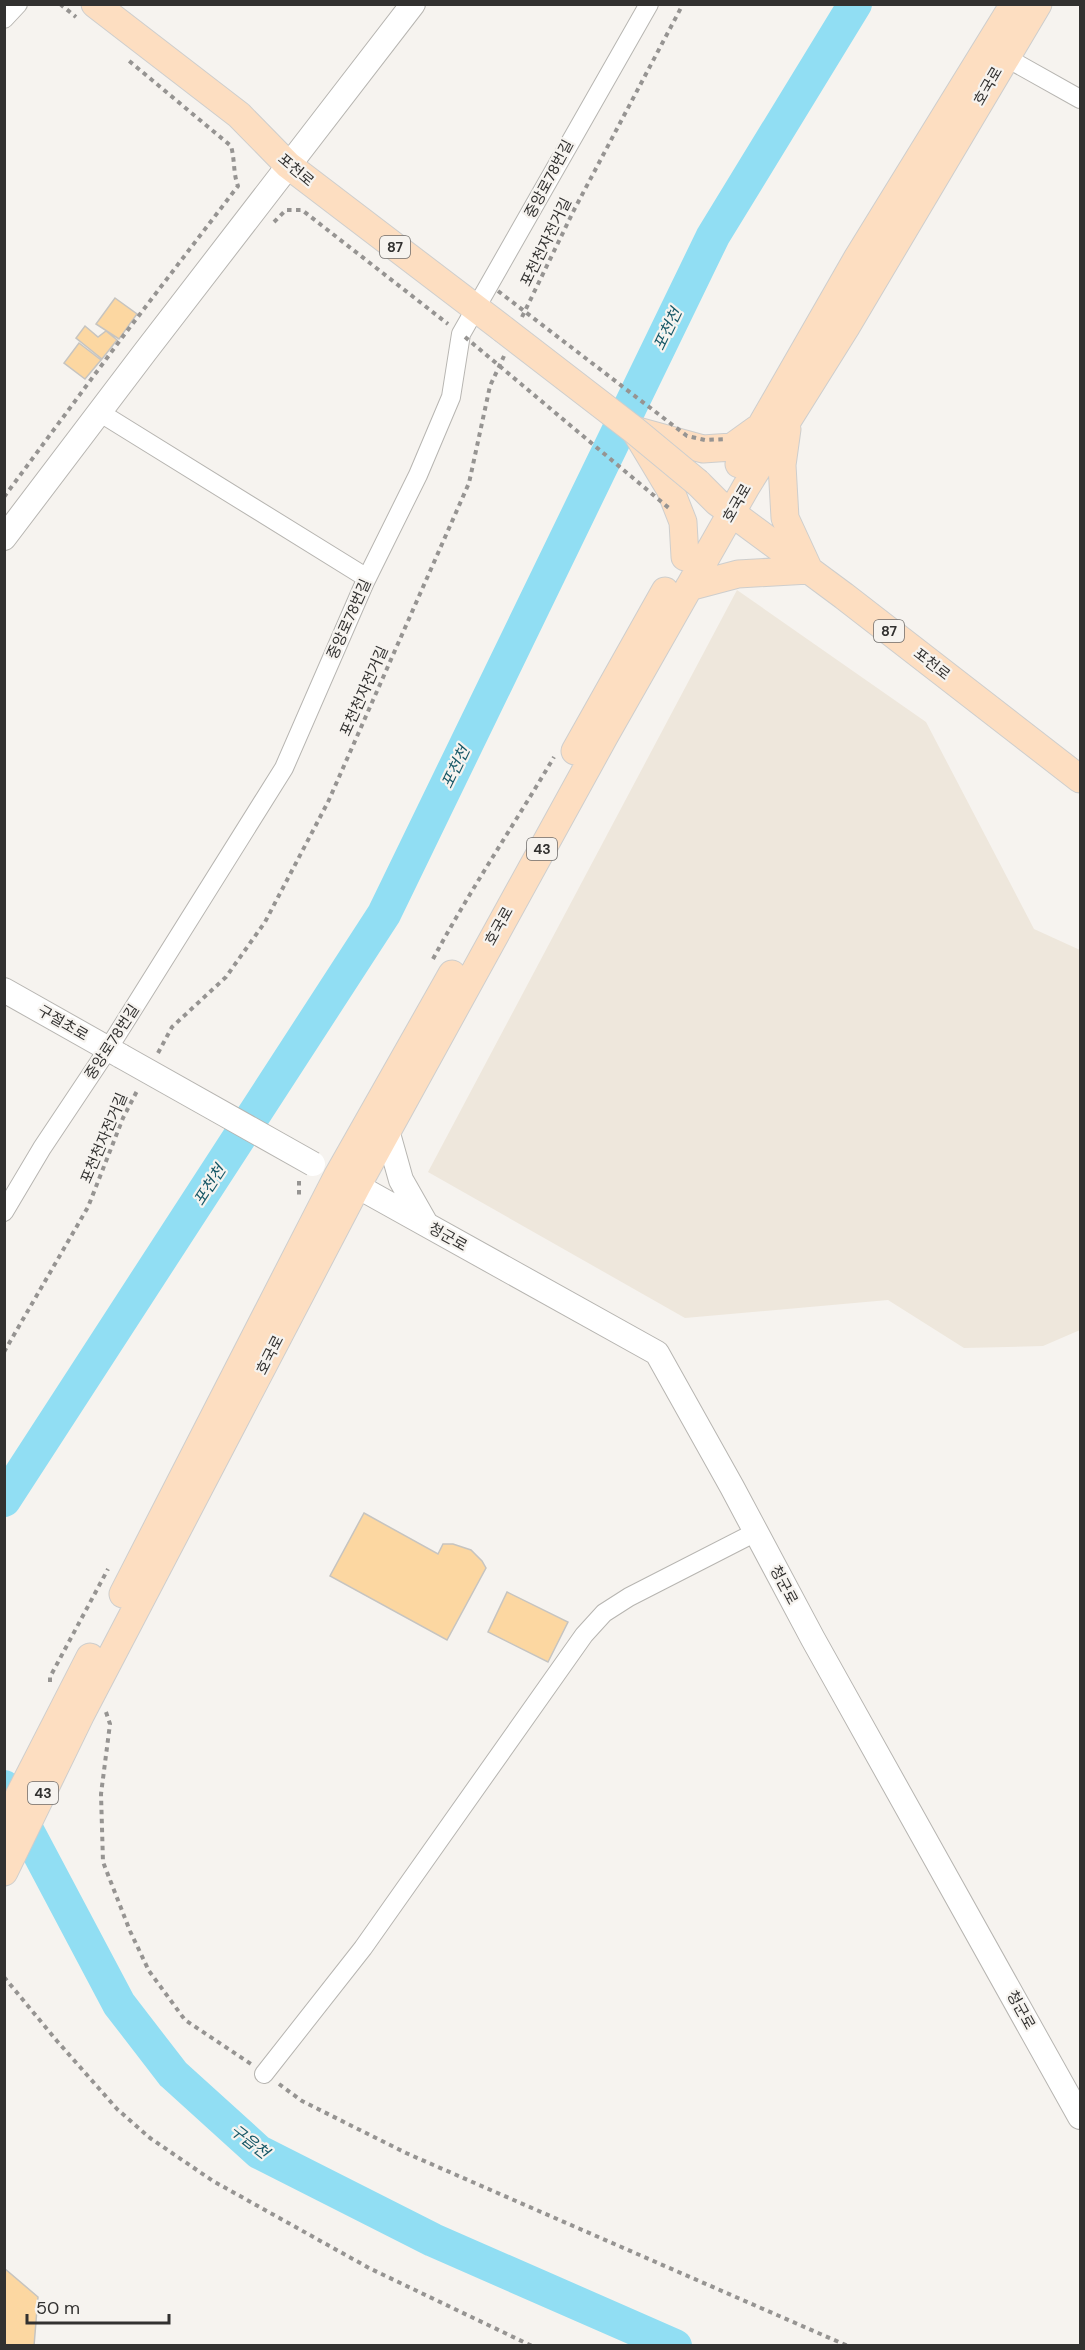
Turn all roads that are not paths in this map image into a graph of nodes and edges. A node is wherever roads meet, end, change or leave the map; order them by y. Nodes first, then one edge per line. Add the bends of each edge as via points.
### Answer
1 (18, 4) edge
2 (413, 4) edge
3 (649, 4) edge
4 (1014, 4) edge
5 (1038, 4) edge
6 (87, 12) edge
7 (4, 19) edge
8 (1005, 57) junction
9 (1080, 99) edge
10 (288, 165) junction
11 (475, 309) junction
12 (99, 412) junction
13 (789, 417) junction
14 (760, 427) junction
15 (634, 430) junction
16 (724, 507) junction
17 (6, 534) edge
18 (685, 557) junction
19 (809, 570) junction
20 (367, 578) junction
21 (689, 587) junction
22 (1080, 779) edge
23 (4, 990) edge
24 (115, 1053) junction
25 (387, 1130) junction
26 (347, 1181) junction
27 (4, 1212) edge
28 (426, 1224) junction
29 (756, 1532) junction
30 (76, 1704) junction
31 (4, 1825) edge
32 (4, 1872) edge
33 (264, 2074) road end
34 (1080, 2117) edge

1 - 7 street
2 - 10 main road
3 - 11 street, 중앙로78번길
4 - 14 main road, 호국로 / 43 via 858,257
5 - 8 main road, 호국로 / 43
6 - 10 main road, 포천로 / 87 via 239,115
8 - 9 street
8 - 13 main road, 호국로 / 43
10 - 11 main road, 포천로 / 87
10 - 12 main road
11 - 15 main road, 포천로 / 87, bridge
11 - 20 street, 중앙로78번길 via 463,336 451,396 418,475
12 - 17 main road
12 - 20 street
13 - 16 main road, 호국로 / 43
13 - 19 main road via 782,465 785,518
14 - 15 main road via 732,447 700,448
14 - 16 main road, 호국로 / 43
15 - 16 main road, 포천로 / 87, bridge
15 - 18 main road via 670,489
16 - 18 main road, 호국로 / 43
16 - 19 main road, 포천로 / 87
16 - 21 main road, 호국로 / 43
18 - 26 main road, 호국로 / 43 via 460,960
19 - 21 main road via 738,574
19 - 22 main road, 포천로 / 87
20 - 24 street, 중앙로78번길 via 284,768
21 - 25 main road, 호국로 / 43
23 - 24 main road, 구절초로
24 - 26 main road, 구절초로, bridge via 306,1173
24 - 27 street, 중앙로78번길 via 42,1148
25 - 26 main road, 호국로 / 43
25 - 28 main road via 401,1180
26 - 28 main road, 청군로
26 - 30 main road, 호국로 / 43
26 - 30 main road, 호국로 / 43 via 98,1682
28 - 29 main road, 청군로 via 657,1353
29 - 33 street via 629,1597 604,1613 584,1635 363,1948
29 - 34 main road, 청군로
30 - 31 main road, 호국로 / 43
30 - 32 main road, 호국로 / 43

